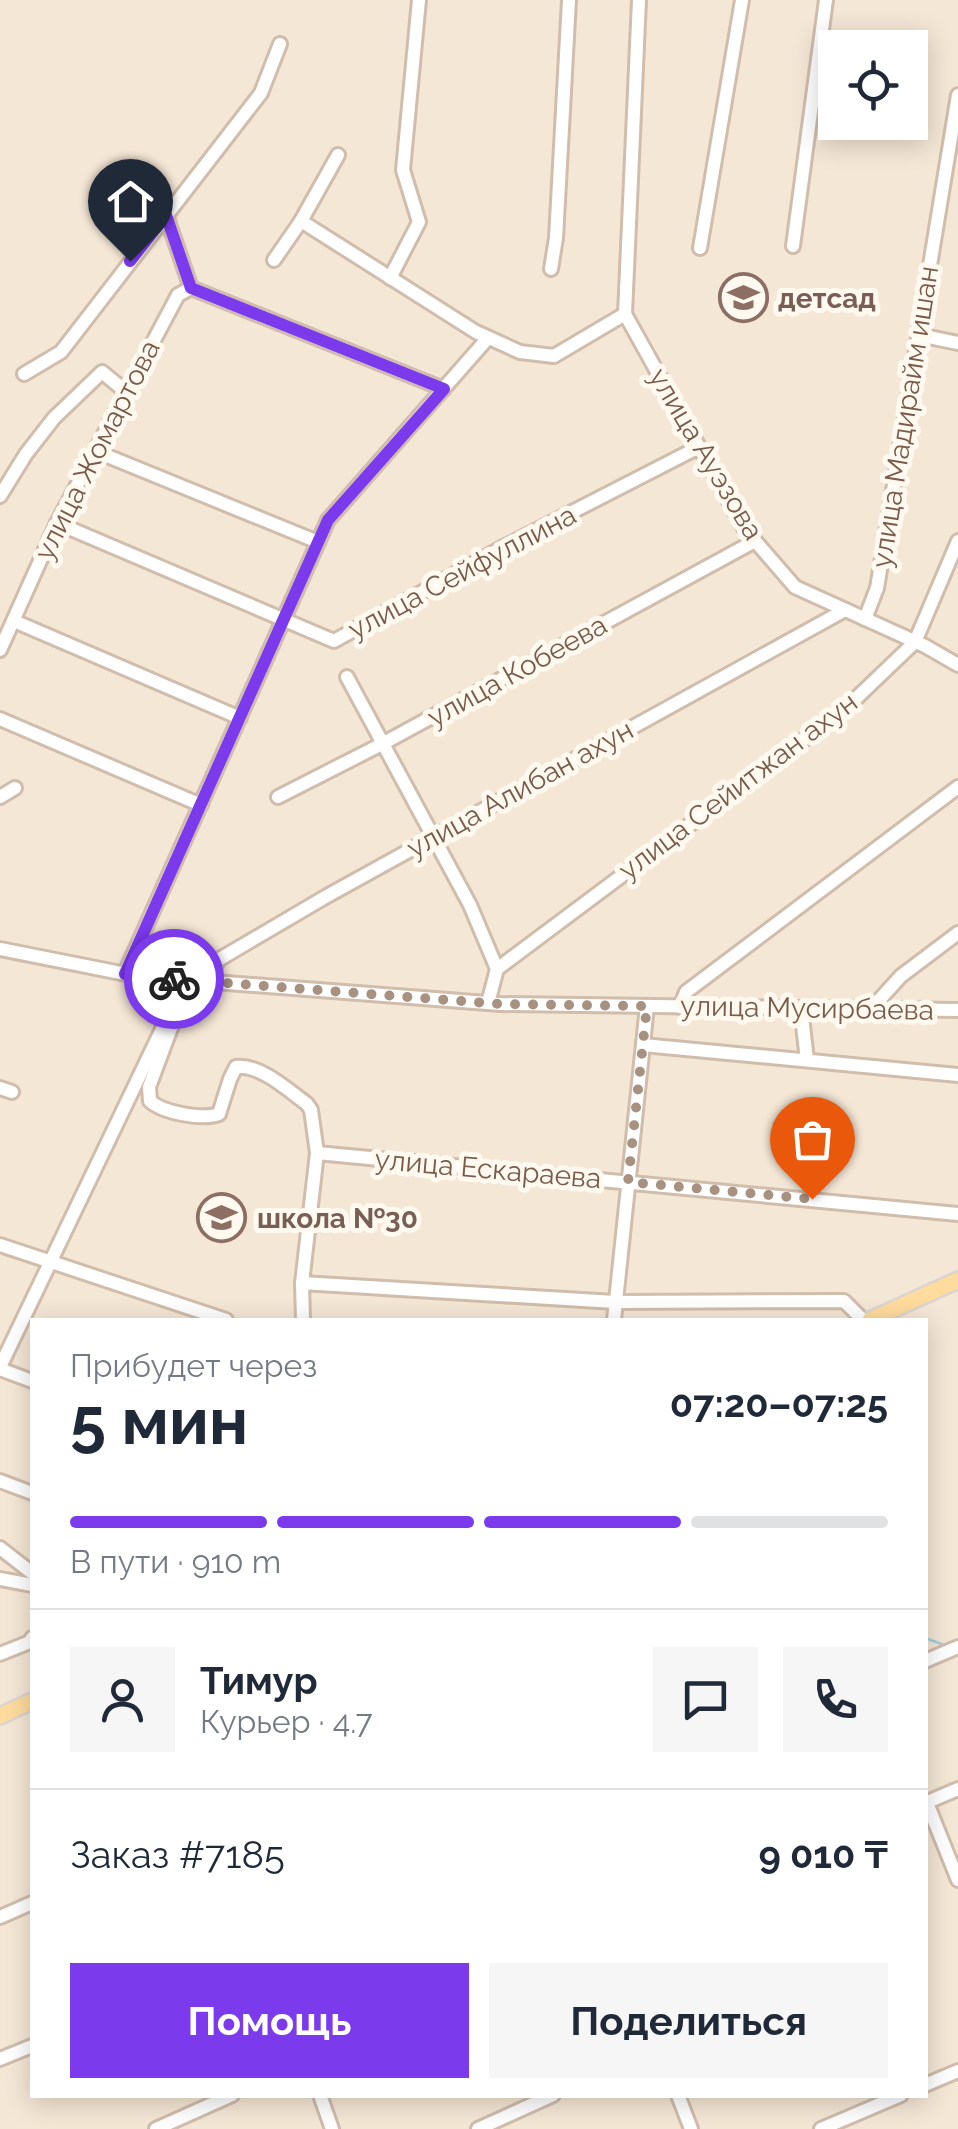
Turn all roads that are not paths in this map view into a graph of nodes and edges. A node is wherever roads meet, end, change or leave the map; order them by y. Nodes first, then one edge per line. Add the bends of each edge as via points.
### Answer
1 (419, 0) edge
2 (569, 0) edge
3 (639, 0) edge
4 (742, 0) edge
5 (826, 0) edge
6 (280, 44) dead end
7 (958, 94) edge
8 (338, 154) dead end
9 (166, 215) junction
10 (301, 221) junction
11 (793, 246) dead end
12 (700, 248) dead end
13 (274, 260) dead end
14 (552, 269) dead end
15 (390, 278) junction
16 (191, 288) junction
17 (625, 314) junction
18 (919, 335) junction
19 (488, 338) junction
20 (958, 343) edge
21 (24, 374) dead end
22 (444, 389) junction
23 (125, 391) junction
24 (699, 447) junction
25 (95, 450) junction
26 (0, 496) edge
27 (56, 523) junction
28 (756, 541) junction
29 (958, 541) edge
30 (318, 542) junction
31 (845, 610) junction
32 (865, 619) junction
33 (284, 620) junction
34 (14, 621) junction
35 (916, 642) junction
36 (0, 650) edge
37 (958, 665) edge
38 (347, 678) dead end
39 (240, 718) junction
40 (0, 719) edge
41 (382, 744) junction
42 (958, 787) edge
43 (16, 788) dead end
44 (0, 797) edge
45 (278, 797) dead end
46 (200, 805) junction
47 (433, 838) junction
48 (958, 933) edge
49 (0, 950) edge
50 (497, 969) junction
51 (125, 974) junction
52 (187, 980) junction
53 (209, 982) junction
54 (488, 1004) junction
55 (647, 1006) junction
56 (680, 1006) junction
57 (801, 1008) junction
58 (871, 1009) junction
59 (958, 1010) edge
60 (643, 1045) junction
61 (807, 1060) junction
62 (958, 1075) edge
63 (316, 1154) junction
64 (628, 1182) junction
65 (958, 1214) edge
66 (0, 1245) edge
67 (50, 1262) junction
68 (958, 1280) edge
69 (302, 1283) junction
70 (615, 1302) junction
71 (220, 1318) edge
72 (303, 1318) edge
73 (614, 1318) edge
74 (865, 1318) edge
75 (872, 1318) edge
76 (0, 1368) edge
77 (30, 1380) edge
78 (0, 1481) edge
79 (30, 1492) edge
80 (0, 1548) edge
81 (30, 1572) edge
82 (0, 1579) edge
83 (30, 1584) edge
84 (30, 1639) edge
85 (958, 1648) edge
86 (0, 1654) edge
87 (928, 1660) edge
88 (30, 1702) edge
89 (0, 1716) edge
90 (958, 1790) edge
91 (928, 1802) edge
92 (928, 1808) edge
93 (958, 1880) edge
94 (30, 1904) edge
95 (0, 1916) edge
96 (30, 2047) edge
97 (0, 2059) edge
98 (958, 2071) edge
99 (928, 2084) edge
100 (225, 2098) edge
101 (321, 2098) edge
102 (546, 2098) edge
103 (679, 2098) edge
104 (894, 2098) edge
105 (156, 2129) edge
106 (332, 2129) edge
107 (478, 2129) edge
108 (692, 2129) edge
109 (821, 2129) edge

1 - 15 street via 403,170 420,222
2 - 14 street
3 - 17 street
4 - 12 street
5 - 11 street
6 - 9 street via 261,92
7 - 18 street, улица Мадирайм ишан
8 - 10 street
9 - 16 street
9 - 21 street via 61,352
10 - 13 street
10 - 15 street
15 - 19 street
16 - 22 street
16 - 23 street, улица Жомартова via 178,295
17 - 19 street via 554,356 520,352
17 - 24 street, улица Ауэзова
18 - 20 street
18 - 32 street, улица Мадирайм ишан via 878,588
19 - 22 street
22 - 30 street via 328,520
23 - 25 street, улица Жомартова
23 - 26 street via 102,372 54,418
24 - 28 street, улица Ауэзова
24 - 33 street, улица Сейфуллина via 334,641
25 - 27 street, улица Жомартова
25 - 30 street
27 - 33 street, улица Сейфуллина
27 - 34 street, улица Жомартова
28 - 31 street, улица Ауэзова via 795,587
28 - 41 street, улица Кобеева
29 - 35 street, улица Сейитжан ахун
30 - 33 street
31 - 32 street, улица Ауэзова
31 - 47 street, улица Алибан ахун
32 - 35 street, улица Ауэзова
33 - 39 street
34 - 36 street, улица Жомартова
34 - 39 street
35 - 37 street, улица Ауэзова
35 - 50 street, улица Сейитжан ахун via 846,708
38 - 41 street
39 - 46 street
40 - 46 street
41 - 45 street, улица Кобеева
41 - 47 street
42 - 56 street via 686,992
43 - 44 street
46 - 51 street
47 - 50 street
47 - 53 street, улица Алибан ахун via 218,960
48 - 58 street via 901,976
49 - 51 street, улица Мусирбаева
50 - 54 street
51 - 52 street, улица Мусирбаева
52 - 53 street, улица Мусирбаева
52 - 63 street via 150,1101 168,1111 211,1117 220,1114 236,1066 252,1068 307,1104
52 - 67 street
53 - 54 street, улица Мусирбаева
54 - 55 street, улица Мусирбаева
55 - 56 street, улица Мусирбаева
55 - 60 street
56 - 57 street, улица Мусирбаева
57 - 58 street, улица Мусирбаева
57 - 61 street
58 - 59 street, улица Мусирбаева
60 - 61 street
60 - 64 street
61 - 62 street
63 - 64 street, улица Ескараева
63 - 69 street
64 - 65 street, улица Ескараева
64 - 70 street
66 - 67 street
67 - 71 street
67 - 76 street
68 - 75 main road
69 - 70 street
69 - 72 street
70 - 73 street
70 - 74 street via 844,1301
76 - 77 street
78 - 79 street
80 - 81 street
82 - 83 street
84 - 86 street
85 - 87 street
88 - 89 main road
90 - 91 street
92 - 93 street
94 - 95 street
96 - 97 street
98 - 99 street
100 - 105 street
101 - 106 street
102 - 107 street
103 - 108 street
104 - 109 street

